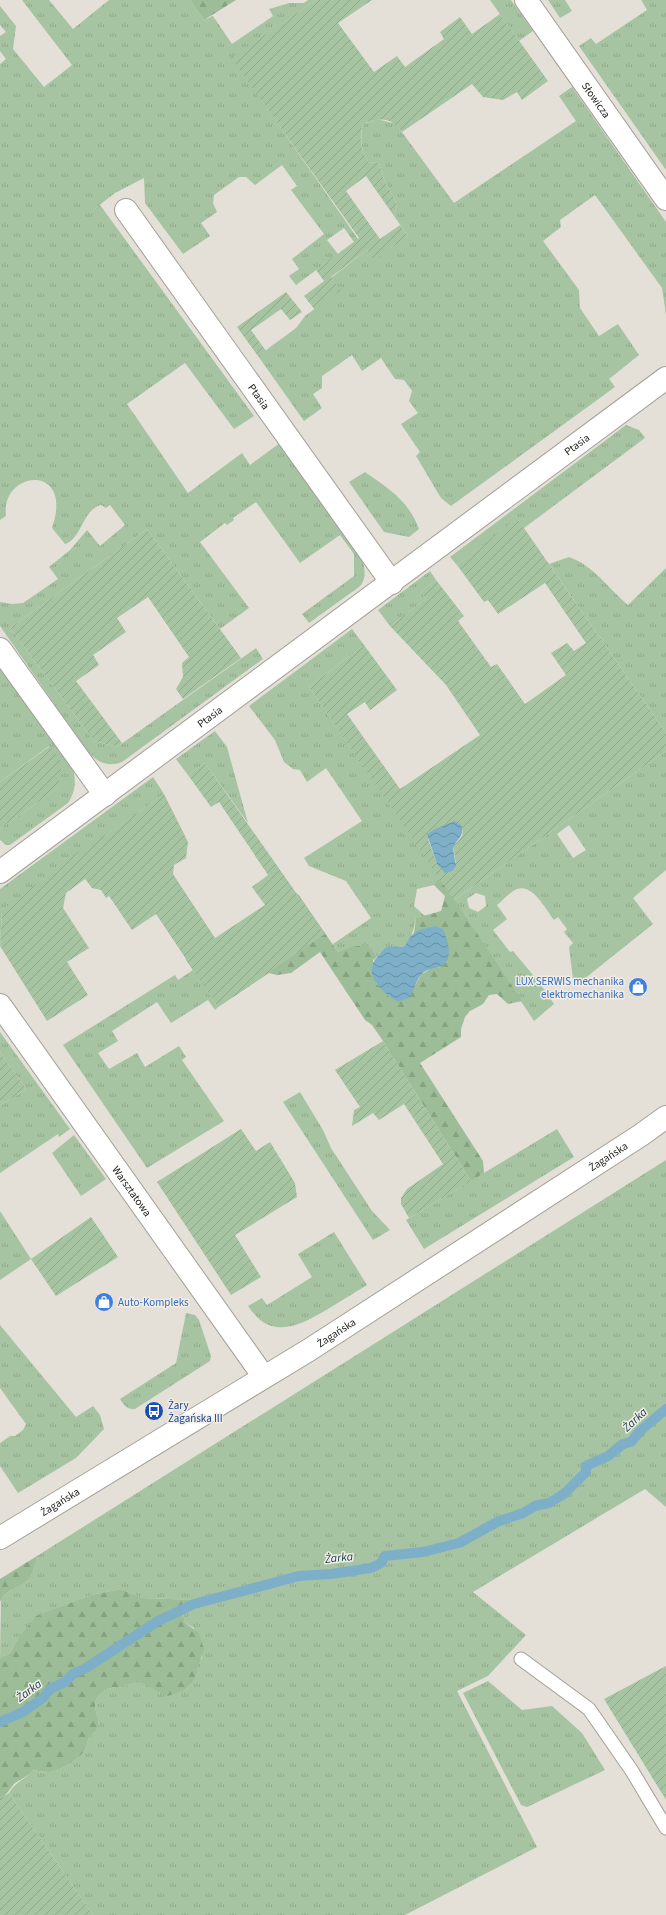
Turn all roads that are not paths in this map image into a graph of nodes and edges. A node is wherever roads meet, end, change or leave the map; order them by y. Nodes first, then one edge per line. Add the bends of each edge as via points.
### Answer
1 (526, 0) edge
2 (666, 199) edge
3 (126, 210) dead end
4 (666, 378) edge
5 (392, 583) junction
6 (0, 649) edge
7 (105, 795) junction
8 (0, 872) edge
9 (0, 1005) edge
10 (666, 1117) edge
11 (264, 1377) junction
12 (0, 1538) edge
13 (521, 1658) dead end
14 (666, 1828) edge

1 - 2 street, Słowicza
3 - 5 street, Ptasia
4 - 5 street, Ptasia
5 - 7 street, Ptasia
6 - 7 street
7 - 8 street, Ptasia
9 - 11 street, Warsztatowa
10 - 11 street, Żagańska
11 - 12 street, Żagańska
13 - 14 lane via 589,1709 632,1771

